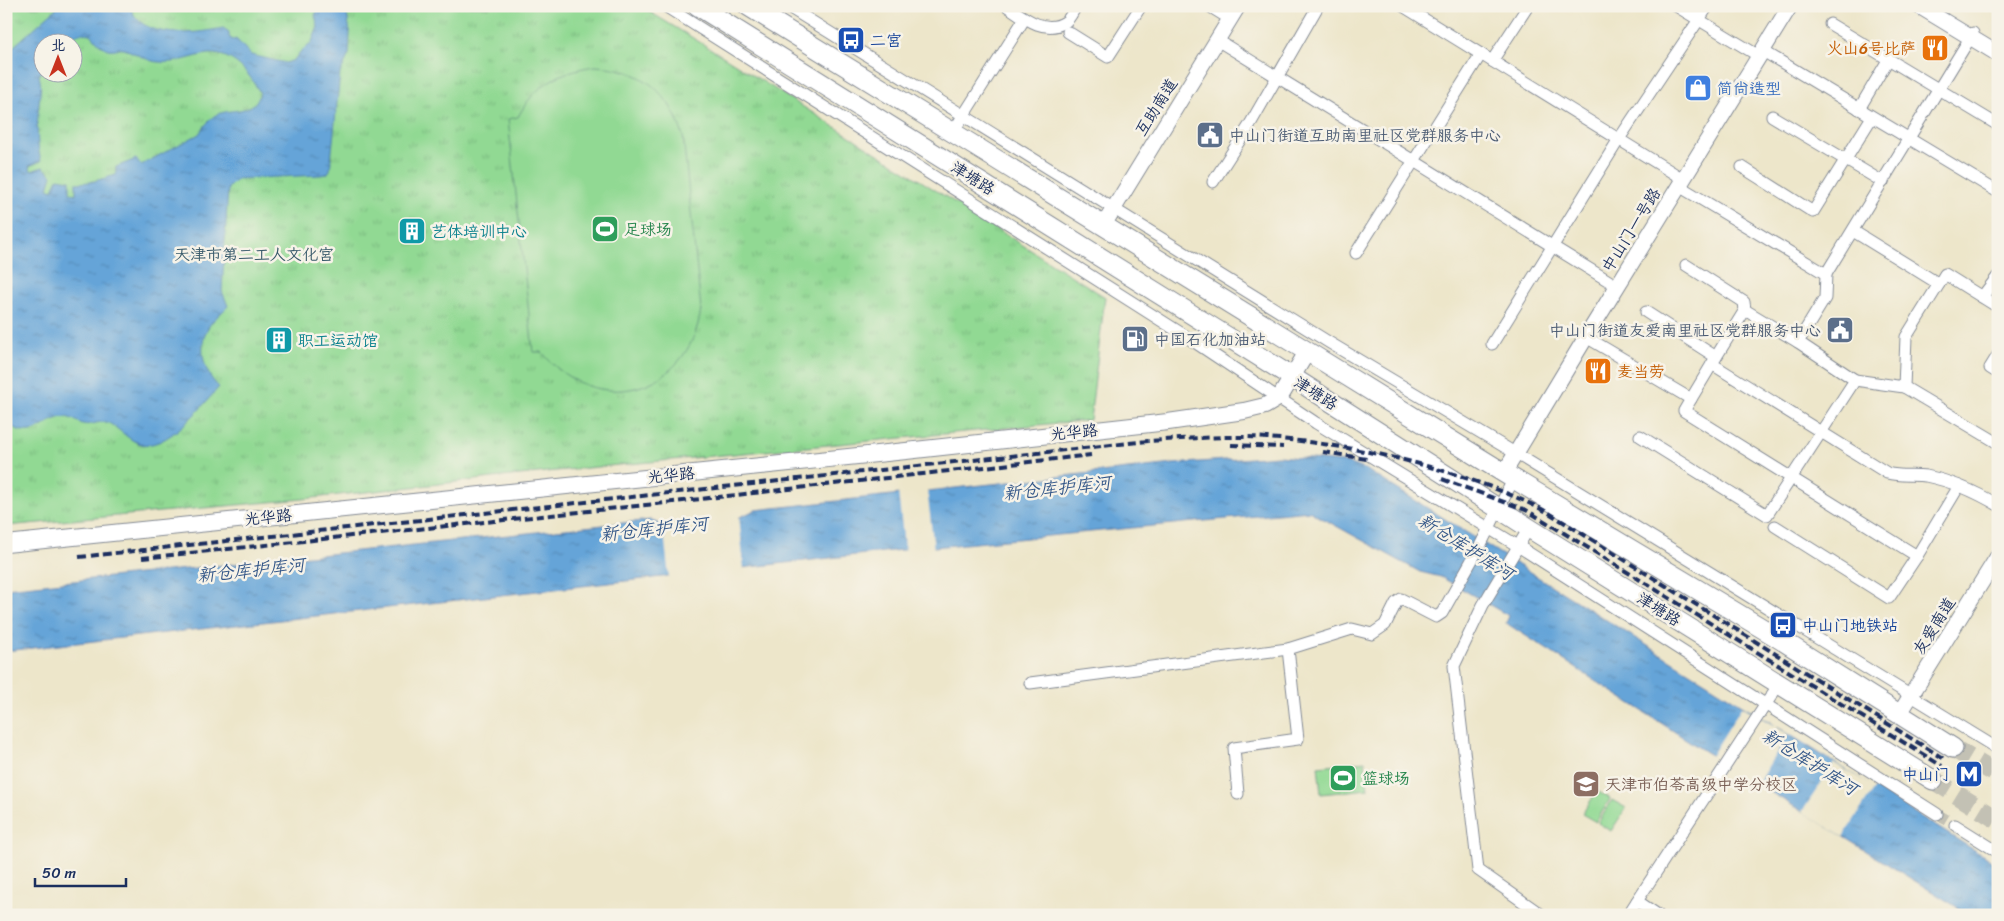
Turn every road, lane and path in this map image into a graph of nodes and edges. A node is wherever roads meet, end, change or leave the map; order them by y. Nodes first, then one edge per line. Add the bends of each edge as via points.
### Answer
1 (665, 6) edge
2 (698, 6) edge
3 (748, 6) edge
4 (787, 6) edge
5 (1007, 6) edge
6 (1076, 6) edge
7 (1141, 6) edge
8 (1209, 6) edge
9 (1318, 6) edge
10 (1403, 6) edge
11 (1676, 6) edge
12 (1708, 6) edge
13 (1790, 6) edge
14 (1919, 6) edge
15 (1931, 6) edge
16 (1525, 7) edge
17 (1234, 12) edge
18 (1025, 18) junction
19 (1698, 20) junction
20 (1830, 24) dead end
21 (1068, 32) dead end
22 (1972, 35) junction
23 (1217, 40) junction
24 (1998, 48) edge
25 (1761, 53) junction
26 (1481, 54) junction
27 (1998, 54) edge
28 (1888, 60) junction
29 (1492, 61) junction
30 (1277, 78) junction
31 (1940, 89) junction
32 (1859, 109) junction
33 (964, 116) junction
34 (1772, 116) dead end
35 (1872, 117) junction
36 (1998, 125) edge
37 (953, 132) junction
38 (1619, 139) junction
39 (1908, 140) junction
40 (1845, 159) junction
41 (1412, 161) junction
42 (1742, 167) dead end
43 (1213, 182) dead end
44 (1681, 182) junction
45 (1883, 182) junction
46 (1998, 192) edge
47 (1113, 209) junction
48 (1103, 226) junction
49 (1852, 231) junction
50 (1554, 247) junction
51 (1356, 253) dead end
52 (1686, 265) dead end
53 (1826, 274) junction
54 (1998, 276) edge
55 (1939, 284) junction
56 (1617, 286) junction
57 (1982, 297) junction
58 (1998, 307) edge
59 (1745, 310) junction
60 (1646, 312) dead end
61 (1586, 337) junction
62 (1798, 342) junction
63 (1492, 344) dead end
64 (1307, 352) junction
65 (1998, 355) edge
66 (1714, 360) junction
67 (1998, 373) edge
68 (1292, 377) junction
69 (1855, 380) junction
70 (1904, 387) junction
71 (1280, 398) junction
72 (1691, 399) junction
73 (1821, 432) junction
74 (1640, 436) dead end
75 (1998, 443) edge
76 (1515, 453) junction
77 (1509, 476) junction
78 (1791, 479) junction
79 (1959, 486) junction
80 (1998, 505) edge
81 (1498, 507) junction
82 (1775, 526) dead end
83 (1529, 528) junction
84 (1488, 529) junction
85 (6, 544) edge
86 (1518, 546) junction
87 (1916, 556) junction
88 (1998, 556) edge
89 (1288, 649) junction
90 (1030, 683) dead end
91 (1779, 684) junction
92 (1911, 695) junction
93 (1766, 704) junction
94 (1900, 713) junction
95 (1954, 748) tunnel mouth
96 (1998, 748) edge
97 (1933, 780) tunnel mouth
98 (1238, 794) dead end
99 (1937, 814) tunnel mouth
100 (1955, 825) tunnel mouth
101 (1998, 852) edge
102 (1637, 901) junction
103 (1542, 915) edge
104 (1628, 915) edge
105 (1658, 915) edge

1 - 71 street
2 - 68 main road, 津塘路
3 - 37 main road, 津塘路
4 - 33 street
5 - 18 street
6 - 18 street via 1066,22 1055,26 1042,26
7 - 21 street via 1108,57
8 - 17 street
9 - 30 street
10 - 26 street
11 - 19 street
12 - 19 street
13 - 25 street, 中山门一号路
14 - 22 street
15 - 22 street
16 - 29 street
17 - 23 street, 互助南道
18 - 33 street
19 - 25 street
19 - 38 street
20 - 28 street
22 - 24 street
22 - 27 street
22 - 31 street
23 - 30 street
23 - 47 street, 互助南道
25 - 32 street
25 - 44 street, 中山门一号路
26 - 29 street
26 - 41 street
28 - 31 street
28 - 32 street
29 - 38 street
30 - 41 street
30 - 43 street
31 - 36 street
31 - 39 street
32 - 35 street
33 - 37 street
33 - 47 street
34 - 40 street
35 - 39 street
35 - 40 street
37 - 48 main road, 津塘路
38 - 44 street
38 - 50 street
39 - 45 street
39 - 46 street
40 - 42 street via 1814,212
40 - 45 street
41 - 50 street
41 - 51 street
44 - 53 street
44 - 56 street, 中山门一号路
45 - 49 street
47 - 48 street, 互助南道
47 - 76 street
48 - 64 main road, 津塘路
49 - 53 street
49 - 55 street
50 - 56 street
50 - 63 street
52 - 59 street via 1744,302
53 - 62 street via 1826,298
54 - 57 street
55 - 57 street via 1945,274
55 - 70 street via 1906,337
56 - 61 street, 中山门一号路
57 - 58 street
59 - 62 street
59 - 66 street
60 - 66 street
61 - 72 street
61 - 76 street, 中山门一号路
62 - 69 street
64 - 68 main road
64 - 77 main road, 津塘路
65 - 67 street via 1990,368
66 - 72 street
66 - 73 street
68 - 71 main road
68 - 81 main road, 津塘路
69 - 70 street
69 - 73 street
70 - 75 street
71 - 84 street
71 - 85 main road, 光华路 via 1244,411 1159,423
72 - 78 street via 1684,411
73 - 78 street
73 - 79 street via 1887,473 1904,477 1924,476
74 - 78 street via 1767,515
76 - 77 street, 中山门一号路
76 - 92 street
77 - 81 street
77 - 94 main road, 津塘路
78 - 87 street
79 - 80 street
79 - 87 street
81 - 83 main road, 津塘路
81 - 84 street
82 - 87 street via 1889,598
83 - 86 street
83 - 91 main road, 津塘路
84 - 86 street
84 - 89 street via 1442,613 1436,617 1401,599 1385,625 1372,634 1352,629
86 - 93 street
86 - 103 street via 1483,605 1454,666 1478,870
88 - 92 street, 友爱南道
89 - 90 street
89 - 98 street via 1298,739 1234,748
91 - 93 street
91 - 97 main road, 津塘路
92 - 94 street, 友爱南道
92 - 96 street
93 - 99 street
93 - 102 street
94 - 95 main road, 津塘路
100 - 101 street
102 - 104 street
102 - 105 street

